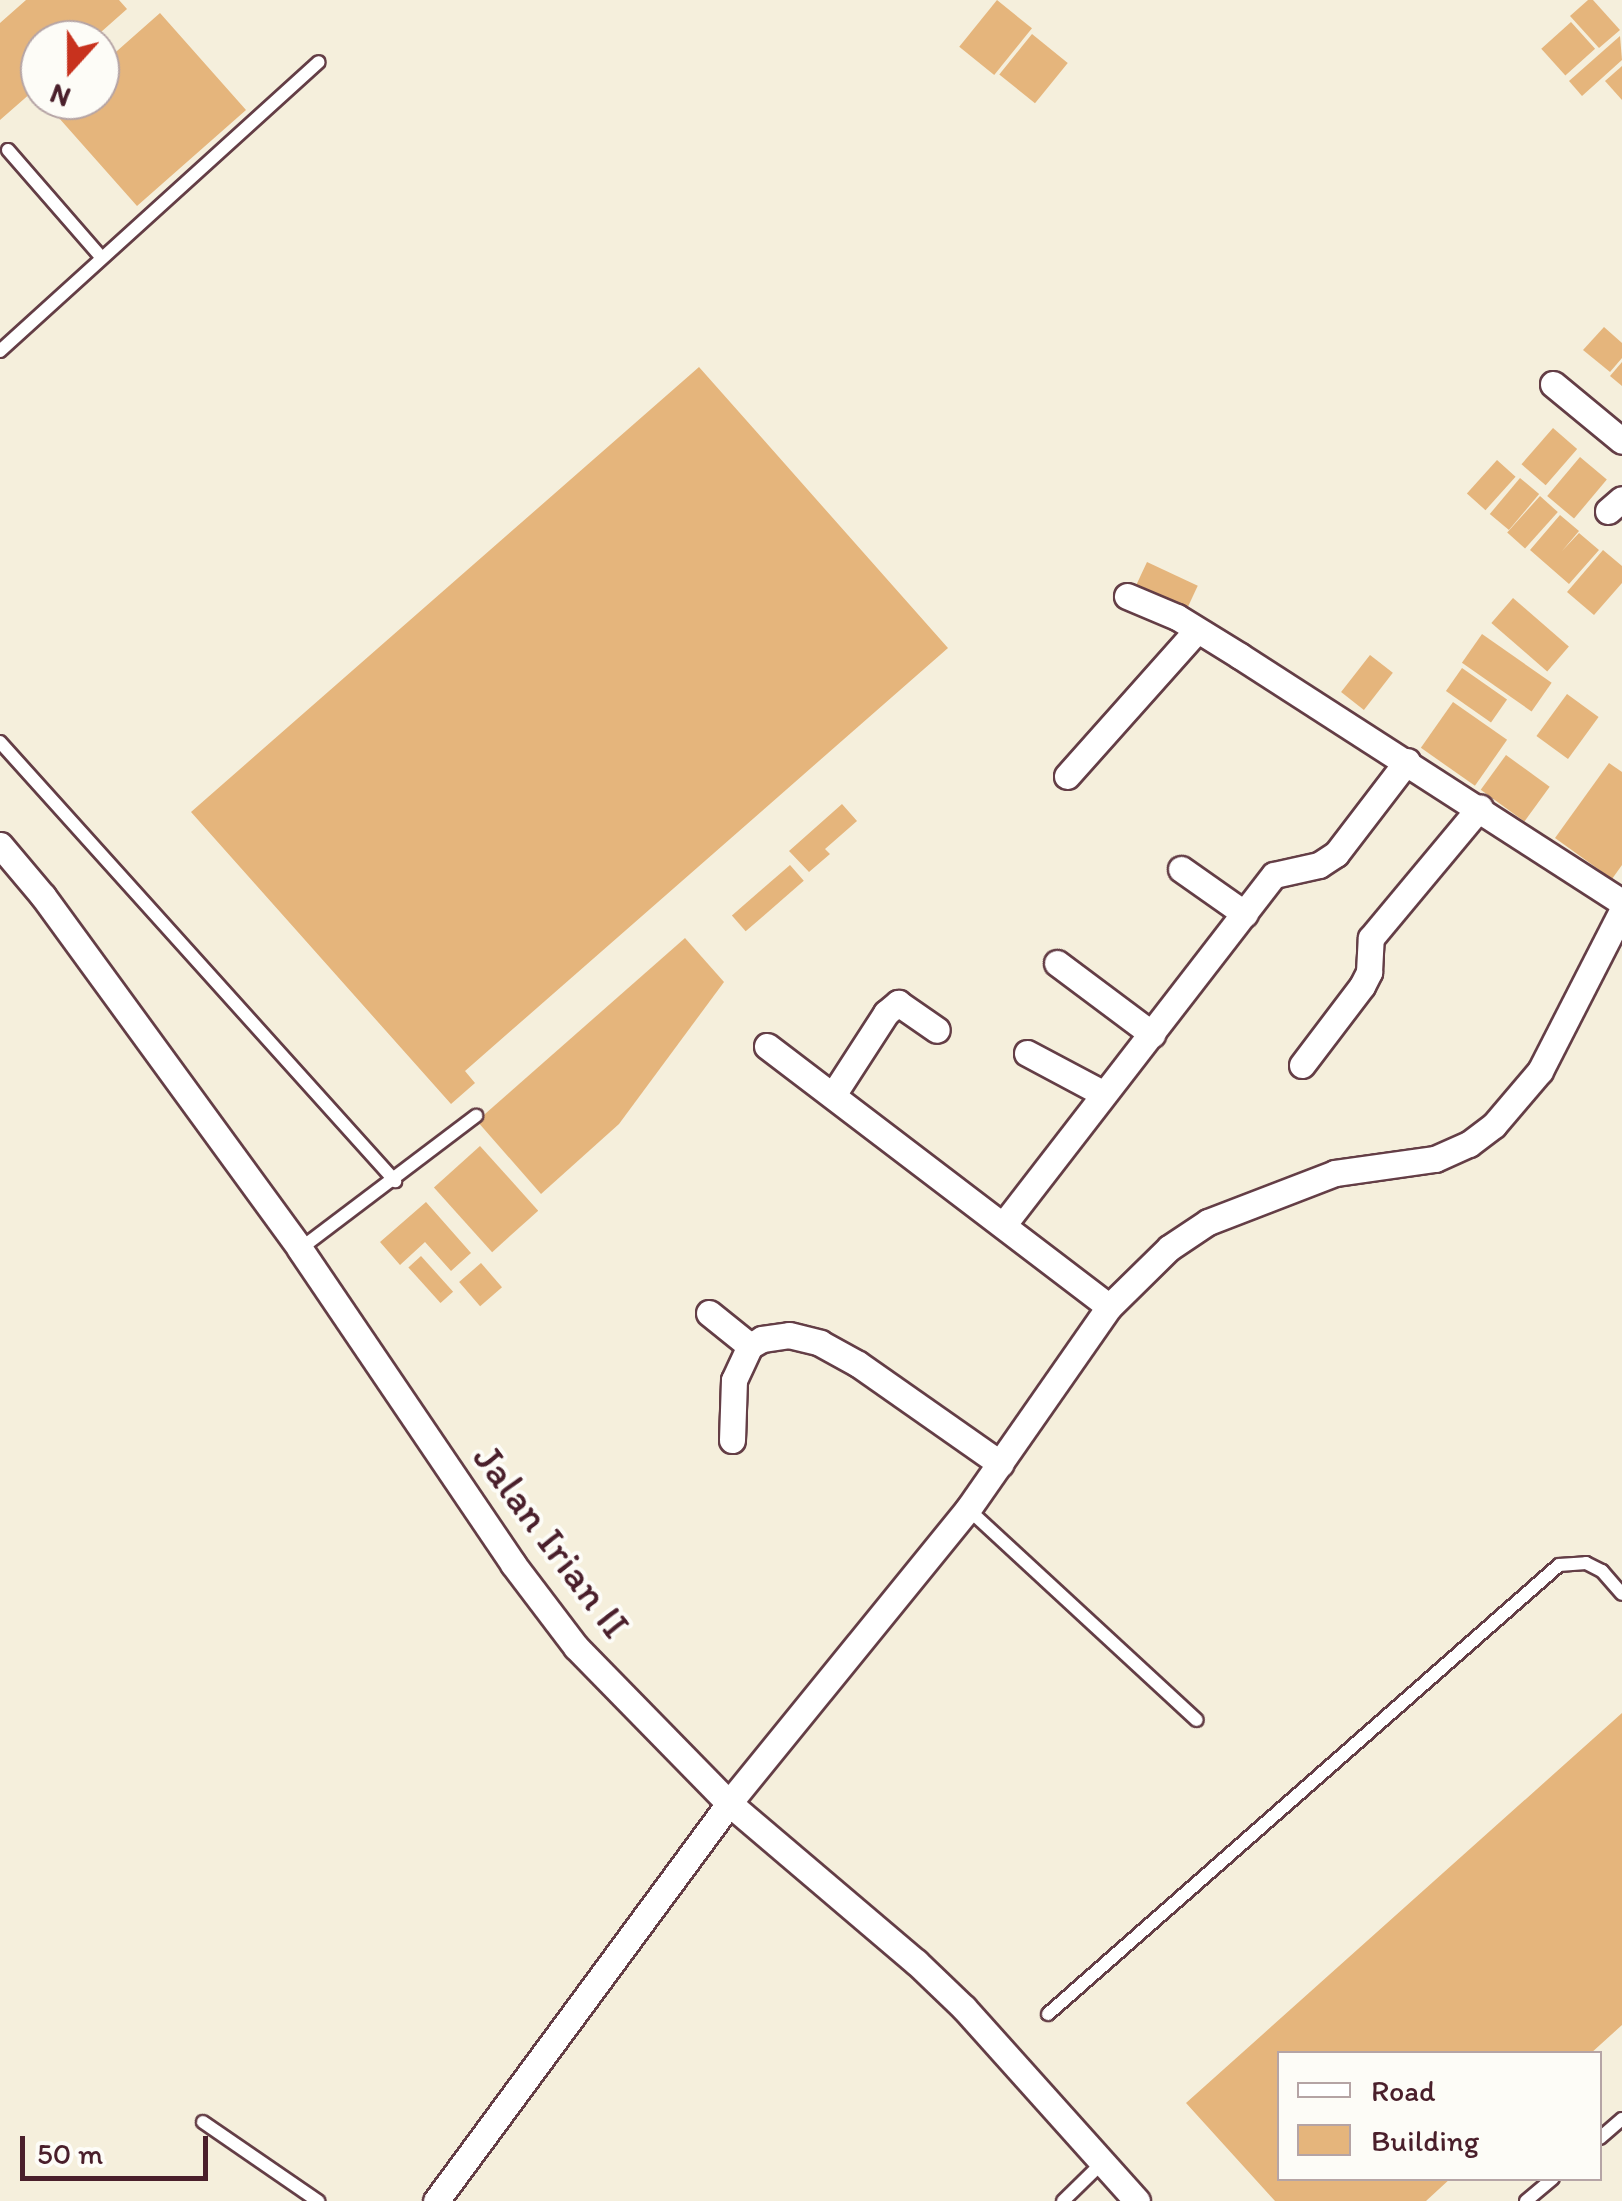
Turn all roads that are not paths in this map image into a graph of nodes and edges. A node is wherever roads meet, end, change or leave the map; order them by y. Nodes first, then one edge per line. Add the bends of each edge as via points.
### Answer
1 (319, 62) dead end
2 (8, 150) dead end
3 (102, 258) junction
4 (0, 351) edge
5 (1552, 384) dead end
6 (1622, 441) edge
7 (1127, 596) dead end
8 (1197, 630) junction
9 (0, 742) edge
10 (1407, 760) junction
11 (1067, 776) dead end
12 (1480, 806) junction
13 (0, 845) edge
14 (1182, 869) dead end
15 (1622, 902) edge
16 (1622, 911) edge
17 (1245, 914) junction
18 (1058, 963) dead end
19 (937, 1030) dead end
20 (1152, 1034) junction
21 (767, 1046) dead end
22 (1027, 1053) dead end
23 (1302, 1065) dead end
24 (1104, 1094) junction
25 (833, 1095) junction
26 (476, 1116) dead end
27 (395, 1181) junction
28 (1004, 1224) junction
29 (300, 1250) junction
30 (1109, 1307) junction
31 (710, 1313) dead end
32 (750, 1346) junction
33 (732, 1440) dead end
34 (1001, 1464) junction
35 (968, 1509) junction
36 (1622, 1594) edge
37 (1197, 1720) dead end
38 (729, 1803) junction
39 (1048, 2014) dead end
40 (1622, 2119) edge
41 (203, 2122) dead end
42 (1602, 2136) edge
43 (1102, 2163) junction
44 (1549, 2181) edge
45 (318, 2201) edge
46 (436, 2201) edge
47 (1062, 2201) edge
48 (1136, 2201) edge
49 (1526, 2201) edge

1 - 3 lane
2 - 3 lane
3 - 4 lane
5 - 6 street
7 - 8 street
8 - 10 street
8 - 11 street
9 - 27 lane
10 - 12 street
10 - 17 street via 1336,854 1274,876
12 - 15 street
12 - 23 street via 1370,938 1362,986
13 - 29 street, Jalan Irian II
14 - 17 street
16 - 30 street via 1540,1071 1494,1125 1436,1159 1334,1173 1208,1222 1169,1248
17 - 20 street
18 - 20 street
19 - 25 street via 898,1003
20 - 24 street
21 - 25 street
22 - 24 street
24 - 28 street
25 - 28 street
26 - 27 lane
27 - 29 lane
28 - 30 street
29 - 38 street, Jalan Irian II via 576,1647
30 - 34 street
31 - 32 street
32 - 33 street via 734,1380
32 - 34 street via 789,1335 820,1344
34 - 35 street
35 - 37 lane
35 - 38 street
36 - 39 lane via 1602,1570 1586,1563 1559,1565
38 - 43 street, Jalan Irian II via 964,2008
38 - 46 street
40 - 42 lane
41 - 45 lane
43 - 47 lane
43 - 48 street, Jalan Irian II
44 - 49 lane

